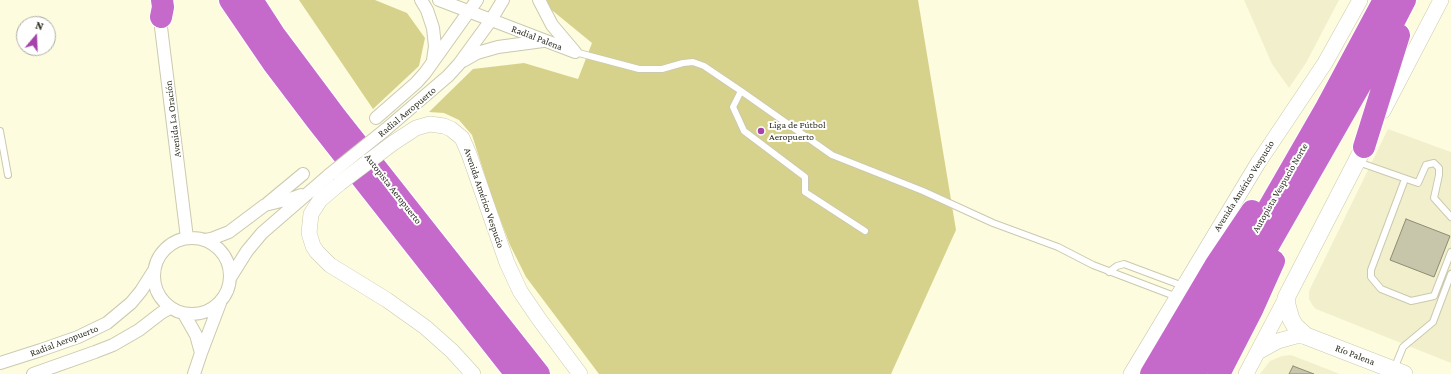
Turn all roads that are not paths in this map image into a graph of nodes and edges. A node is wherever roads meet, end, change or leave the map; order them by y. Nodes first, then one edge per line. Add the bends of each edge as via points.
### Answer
1 (230, 0) edge
2 (252, 0) edge
3 (421, 0) edge
4 (439, 0) edge
5 (477, 0) edge
6 (503, 0) edge
7 (539, 0) edge
8 (1360, 0) edge
9 (1384, 0) edge
10 (1405, 0) edge
11 (1411, 0) edge
12 (1440, 0) edge
13 (159, 6) edge
14 (469, 11) junction
15 (491, 20) junction
16 (544, 41) junction
17 (575, 52) junction
18 (433, 63) junction
19 (459, 64) junction
20 (741, 91) junction
21 (376, 118) dead end
22 (0, 131) edge
23 (389, 137) junction
24 (1299, 154) junction
25 (1360, 154) junction
26 (303, 174) dead end
27 (8, 175) dead end
28 (334, 179) junction
29 (1405, 179) junction
30 (1305, 182) junction
31 (314, 187) junction
32 (265, 205) junction
33 (1451, 217) edge
34 (865, 231) dead end
35 (187, 238) junction
36 (205, 240) junction
37 (1451, 252) edge
38 (153, 272) junction
39 (1109, 272) junction
40 (1451, 274) edge
41 (230, 278) junction
42 (1180, 292) junction
43 (1286, 298) junction
44 (220, 302) junction
45 (170, 308) junction
46 (184, 314) junction
47 (1306, 336) junction
48 (201, 353) junction
49 (1257, 353) junction
50 (0, 363) edge
51 (1399, 372) edge
52 (33, 374) edge
53 (194, 374) edge
54 (474, 374) edge
55 (516, 374) edge
56 (539, 374) edge
57 (580, 374) edge
58 (1131, 374) edge
59 (1151, 374) edge
60 (1173, 374) edge
61 (1195, 374) edge
62 (1219, 374) edge
63 (1246, 374) edge

1 - 55 highway, Autopista Aeropuerto via 317,121
2 - 56 highway, Autopista Aeropuerto via 319,94
3 - 18 street via 434,28
4 - 14 street, Radial Palena
5 - 14 street, Radial Aeropuerto
6 - 15 street, Radial Aeropuerto
7 - 17 street, Radial Palena via 545,15
8 - 42 street, Avenida Américo Vespucio via 1329,57 1258,163
9 - 24 highway, Autopista Vespucio Norte
10 - 30 highway, Autopista Vespucio Norte
11 - 25 highway
12 - 25 street
13 - 35 street, Avenida La Oración
14 - 15 street, Radial Palena
14 - 18 street, Radial Aeropuerto
15 - 16 street, Radial Palena
15 - 19 street, Radial Aeropuerto
16 - 17 street, Radial Palena
16 - 19 street, Radial Aeropuerto via 486,50
17 - 20 lane via 638,69 662,69 693,62 704,66
18 - 21 street, Radial Aeropuerto via 416,83
19 - 23 street, Radial Aeropuerto
20 - 34 lane via 733,107 744,131 805,177 805,192
20 - 39 lane via 832,155 993,223 1058,247
22 - 27 lane
23 - 28 street, Avenida Américo Vespucio, bridge
23 - 57 street, Avenida Américo Vespucio via 437,124 451,129 462,138 507,263 520,291
24 - 59 highway via 1260,199 1229,243
24 - 60 highway, Autopista Vespucio Norte
25 - 29 lane
25 - 43 main road
26 - 32 street
28 - 31 street
28 - 54 street, Avenida Américo Vespucio via 311,214 309,233 317,252 330,265 425,327
29 - 33 lane via 1418,184 1426,166 1434,163 1439,168 1434,198
29 - 37 lane via 1371,270 1371,277 1381,289 1411,301 1434,296
30 - 61 highway, Autopista Vespucio Norte
30 - 62 highway via 1269,274
31 - 32 street via 293,198
31 - 41 street via 262,233
32 - 36 street via 229,232
35 - 36 street
35 - 38 street via 166,248 157,260
36 - 41 street via 222,253 227,262
38 - 45 street via 157,292
38 - 50 street, Radial Aeropuerto via 131,303 107,323 88,334
39 - 42 lane
39 - 42 lane via 1124,264
40 - 51 lane via 1433,322 1403,347
41 - 44 street via 226,294
42 - 58 street, Avenida Américo Vespucio
43 - 47 main road, Río Palena via 1288,312
43 - 49 street
44 - 46 street via 202,314
44 - 48 street
45 - 46 street
45 - 52 street, Radial Aeropuerto via 113,345
46 - 48 street via 196,335
47 - 49 street, Río Palena via 1278,341
47 - 51 main road, Río Palena
48 - 53 street
49 - 63 street

